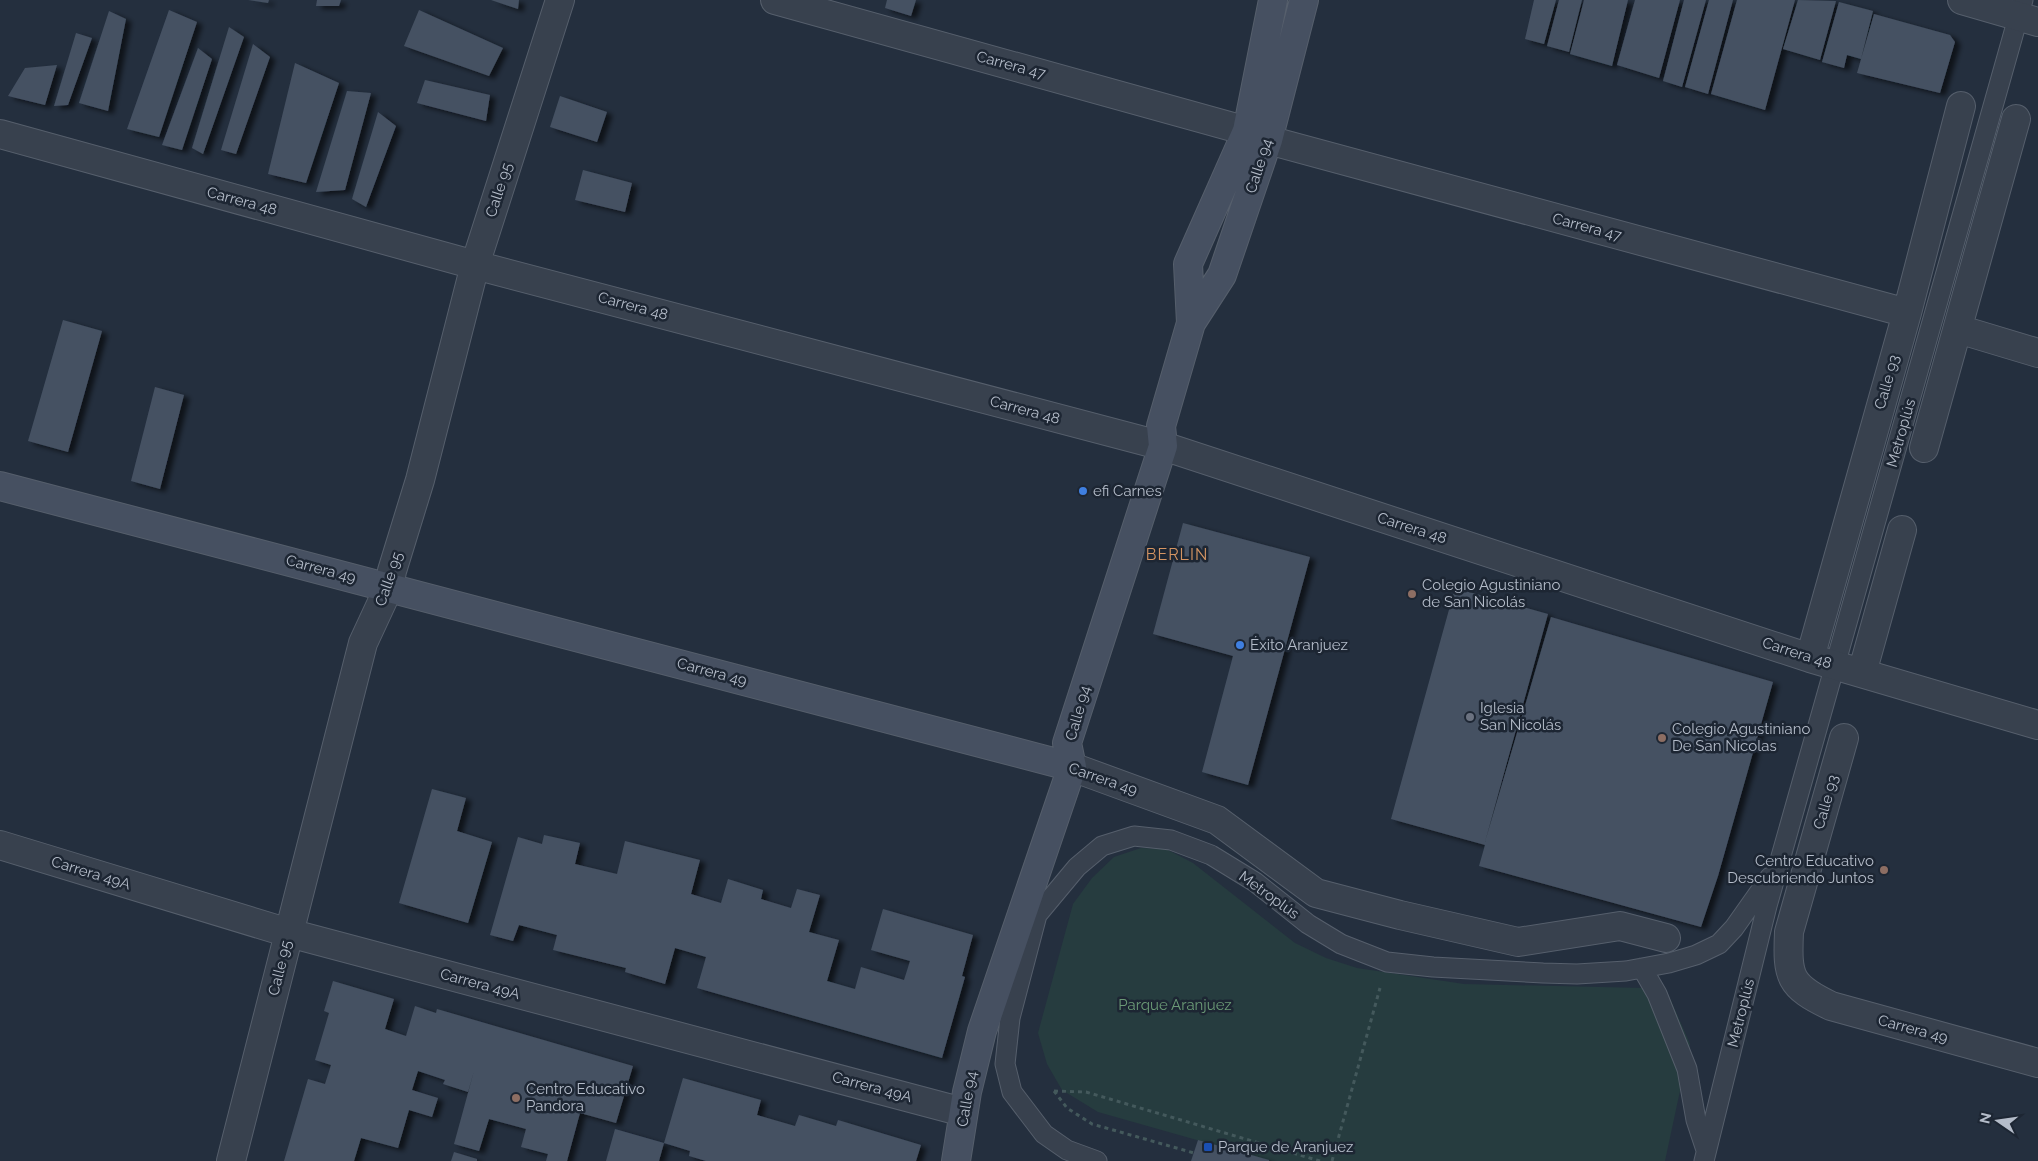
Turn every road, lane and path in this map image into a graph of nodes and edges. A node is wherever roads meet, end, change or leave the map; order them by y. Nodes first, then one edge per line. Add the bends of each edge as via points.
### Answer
1 (560, 0) edge
2 (775, 0) edge
3 (1273, 0) edge
4 (1304, 0) edge
5 (1962, 0) edge
6 (2026, 13) edge
7 (1961, 106) dead end
8 (2016, 119) dead end
9 (0, 134) edge
10 (1257, 135) junction
11 (475, 265) junction
12 (1907, 313) junction
13 (1958, 329) junction
14 (2038, 353) edge
15 (1163, 446) junction
16 (1924, 448) dead end
17 (0, 486) edge
18 (1902, 530) dead end
19 (389, 587) junction
20 (1822, 662) junction
21 (1862, 673) junction
22 (2038, 725) edge
23 (1844, 738) dead end
24 (1072, 767) junction
25 (0, 845) edge
26 (1778, 866) junction
27 (289, 933) junction
28 (1666, 938) dead end
29 (1387, 962) junction
30 (1642, 968) junction
31 (1794, 982) joint
32 (2038, 1063) edge
33 (963, 1112) junction
34 (1194, 1153) dead end
35 (1705, 1156) edge
36 (231, 1161) edge
37 (956, 1161) edge
38 (1097, 1161) edge
39 (1320, 1161) edge
40 (1332, 1161) edge

1 - 11 street, Calle 95
2 - 10 street, Carrera 47
3 - 10 street, Calle 94
4 - 10 street, Calle 94
5 - 6 street
6 - 20 lane, Metroplús
7 - 12 street, Calle 93
8 - 13 street
9 - 11 street, Carrera 48
10 - 12 street, Carrera 47
10 - 15 street, Calle 94 via 1222,275 1191,323 1161,426
11 - 15 street, Carrera 48
11 - 19 street, Calle 95
12 - 20 street, Calle 93
13 - 14 street
13 - 16 street
15 - 20 street, Carrera 48
15 - 24 street, Calle 94 via 1067,743
17 - 19 street, Carrera 49
18 - 21 street
19 - 24 street, Carrera 49
19 - 27 street, Calle 95 via 363,643
20 - 21 street, Carrera 48
20 - 26 lane, Metroplús
21 - 22 street, Carrera 48
23 - 31 street, Calle 93 via 1789,932 1788,959
24 - 28 street, Carrera 49 via 1218,820 1316,893 1518,942 1620,926
24 - 33 street, Calle 94 via 982,1031
25 - 27 street, Carrera 49A
26 - 30 lane, Metroplús via 1719,944 1670,964
26 - 35 lane, Metroplús
27 - 33 street, Carrera 49A
27 - 36 street, Calle 95
29 - 30 lane, Metroplús via 1551,974
29 - 38 lane, Metroplús via 1341,944 1316,929 1255,882 1211,855 1171,840 1134,836 1102,846 1077,867 1037,915 1010,1018 1005,1064 1012,1092 1044,1134 1067,1150
29 - 40 path
30 - 35 lane via 1657,994 1686,1069
31 - 32 street, Carrera 49 via 1811,997 1831,1006
33 - 37 street, Calle 94
34 - 39 path via 1092,1124 1067,1108 1054,1091 1086,1092

